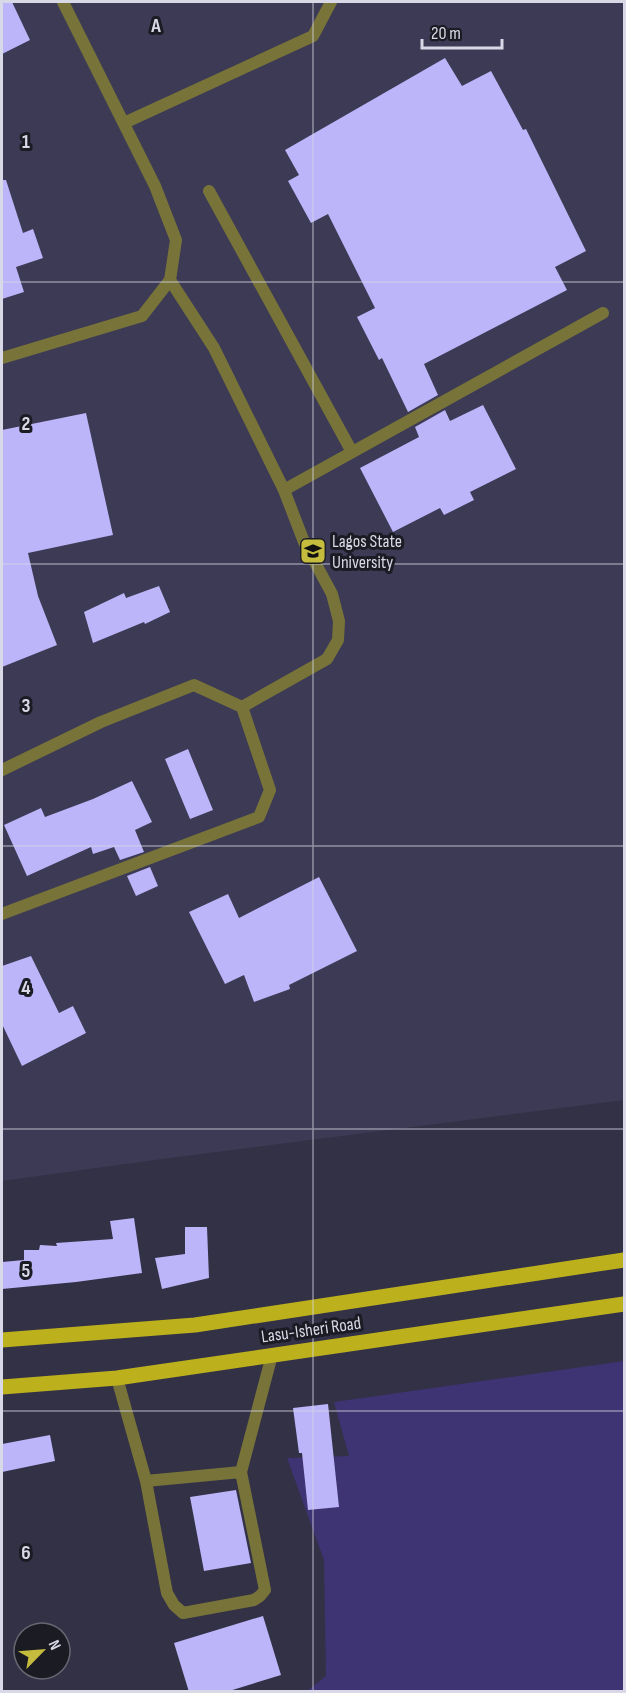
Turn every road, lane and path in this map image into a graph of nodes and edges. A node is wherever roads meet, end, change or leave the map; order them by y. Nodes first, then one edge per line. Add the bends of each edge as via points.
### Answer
1 (63, 2) edge
2 (331, 2) edge
3 (124, 123) junction
4 (209, 191) dead end
5 (170, 280) junction
6 (603, 313) dead end
7 (2, 358) edge
8 (352, 452) junction
9 (284, 490) junction
10 (242, 707) junction
11 (2, 770) edge
12 (2, 914) edge
13 (624, 1260) edge
14 (624, 1304) edge
15 (2, 1340) edge
16 (272, 1355) junction
17 (117, 1378) junction
18 (2, 1387) edge
19 (241, 1472) junction
20 (146, 1482) junction

1 - 3 lane
2 - 3 lane via 312,36
3 - 5 lane via 176,240
4 - 8 lane
5 - 7 lane via 142,316
5 - 9 lane via 214,348
6 - 8 lane
8 - 9 lane
9 - 10 lane via 304,542 332,594 339,621 338,640 327,659
10 - 11 lane via 194,686 100,722
10 - 12 lane via 270,790 258,817
13 - 15 main road, Lasu-Isheri Road via 195,1325
14 - 16 main road, Lasu-Isheri Road
16 - 17 main road, Lasu-Isheri Road
16 - 19 lane
17 - 18 main road, Lasu-Isheri Road
17 - 20 lane
19 - 20 lane
19 - 20 lane via 265,1590 254,1600 183,1613 167,1593

